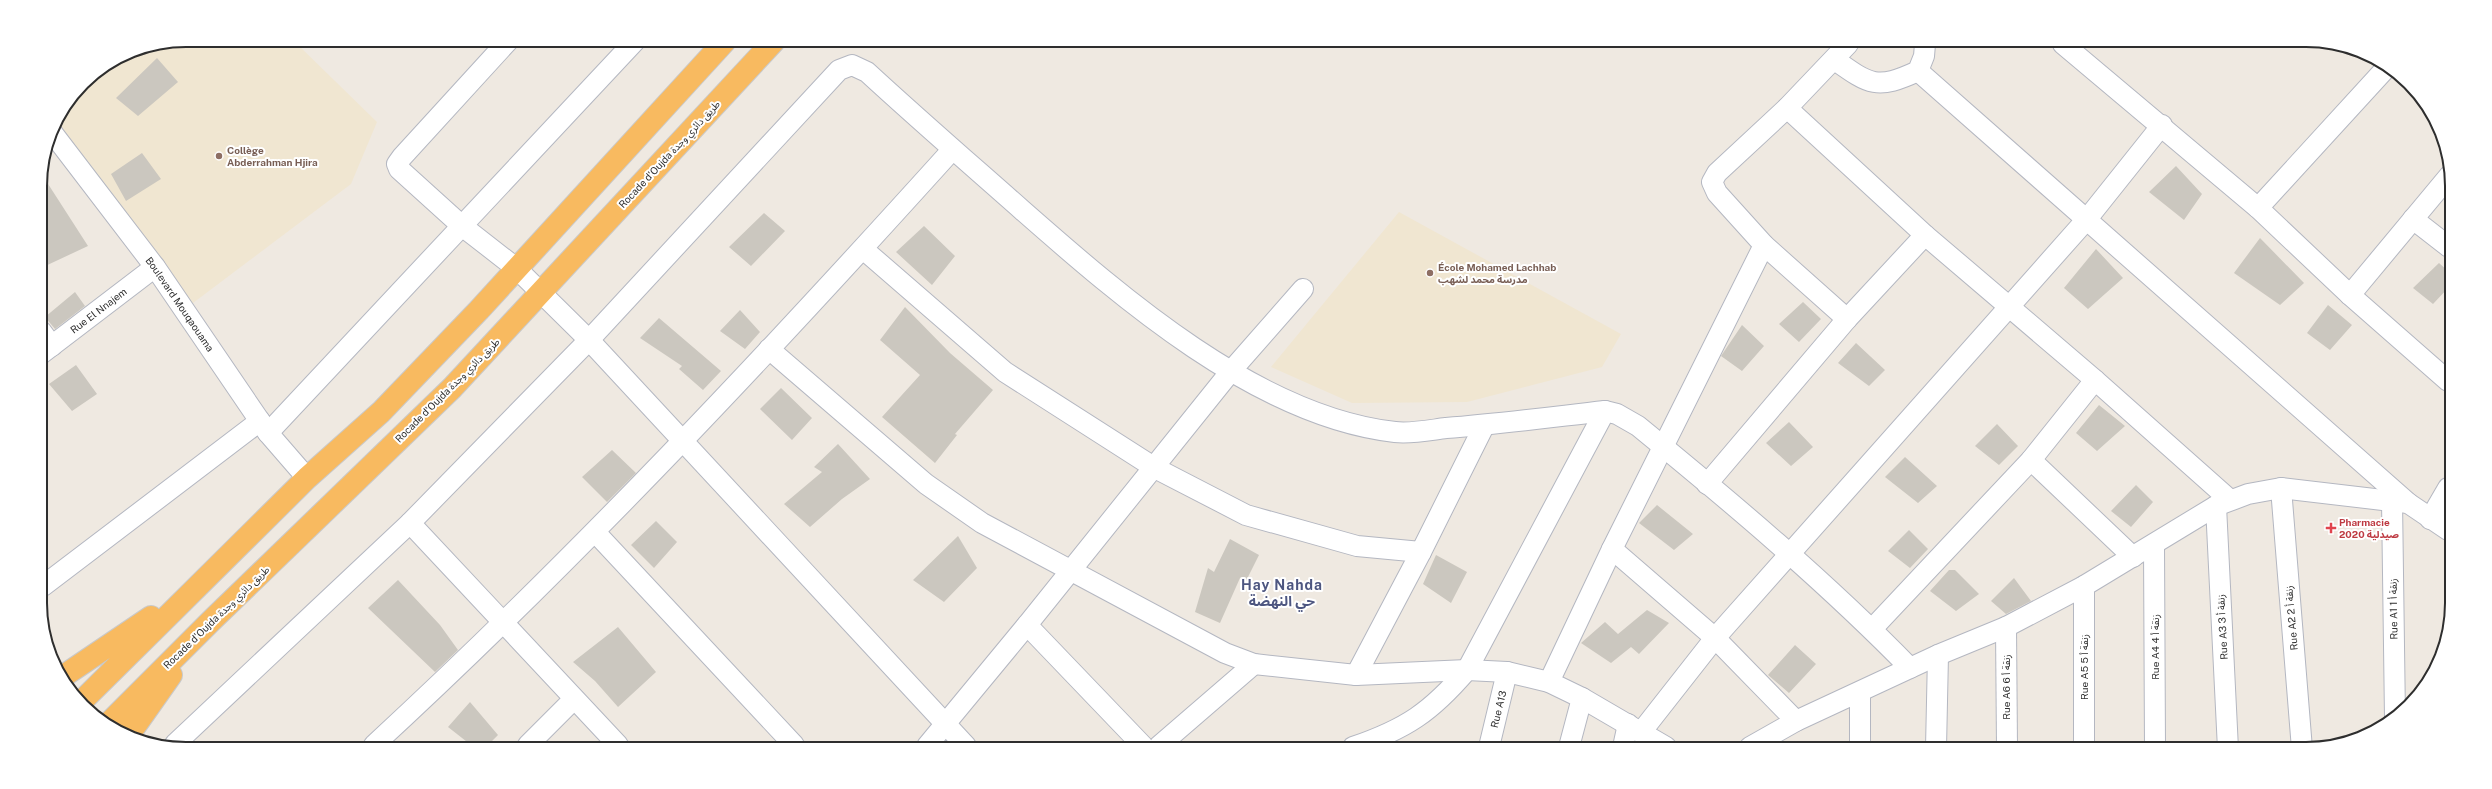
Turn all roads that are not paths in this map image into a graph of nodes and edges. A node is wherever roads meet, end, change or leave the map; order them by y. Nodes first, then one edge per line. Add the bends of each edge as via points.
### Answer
1 (503, 47) edge
2 (630, 47) edge
3 (719, 47) edge
4 (768, 47) edge
5 (1846, 47) edge
6 (1925, 47) edge
7 (2074, 48) edge
8 (1835, 60) junction
9 (1918, 71) junction
10 (2383, 71) edge
11 (1787, 108) junction
12 (2162, 125) junction
13 (56, 137) edge
14 (952, 150) junction
15 (2445, 181) edge
16 (2258, 208) junction
17 (2087, 219) junction
18 (2413, 219) junction
19 (462, 226) junction
20 (1925, 235) junction
21 (2445, 244) edge
22 (1764, 245) junction
23 (863, 249) junction
24 (155, 267) junction
25 (516, 268) junction
26 (1303, 288) dead end
27 (541, 293) junction
28 (2350, 295) junction
29 (2009, 308) junction
30 (1847, 319) junction
31 (589, 340) junction
32 (47, 342) edge
33 (769, 349) junction
34 (1231, 371) junction
35 (2445, 378) edge
36 (2095, 380) junction
37 (1605, 411) junction
38 (1484, 426) junction
39 (264, 427) junction
40 (683, 441) junction
41 (1664, 447) junction
42 (2031, 460) junction
43 (1154, 468) junction
44 (307, 478) junction
45 (1707, 484) junction
46 (2281, 488) junction
47 (2445, 493) edge
48 (2400, 502) junction
49 (2223, 503) junction
50 (2430, 520) junction
51 (410, 523) junction
52 (2445, 528) edge
53 (595, 532) junction
54 (2154, 546) junction
55 (1612, 549) junction
56 (1421, 552) junction
57 (1790, 556) junction
58 (2133, 557) junction
59 (1070, 571) junction
60 (47, 582) edge
61 (2084, 586) junction
62 (192, 590) junction
63 (211, 621) junction
64 (502, 623) junction
65 (1027, 626) junction
66 (2006, 627) junction
67 (1872, 629) junction
68 (1715, 638) junction
69 (1938, 655) junction
70 (1254, 664) junction
71 (1910, 668) junction
72 (1467, 670) junction
73 (1507, 672) junction
74 (67, 674) edge
75 (1356, 675) junction
76 (1549, 682) junction
77 (1860, 693) junction
78 (85, 698) edge
79 (1582, 698) junction
80 (574, 699) junction
81 (2395, 710) edge
82 (112, 720) edge
83 (1796, 722) junction
84 (945, 724) junction
85 (132, 731) edge
86 (1650, 738) edge
87 (1778, 740) edge
88 (1388, 741) edge
89 (178, 742) edge
90 (377, 742) edge
91 (531, 742) edge
92 (615, 742) edge
93 (790, 742) edge
94 (930, 742) edge
95 (962, 742) edge
96 (1139, 742) edge
97 (1163, 742) edge
98 (1490, 742) edge
99 (1570, 742) edge
100 (1638, 742) edge
101 (1860, 742) edge
102 (1936, 742) edge
103 (2007, 742) edge
104 (2084, 742) edge
105 (2155, 742) edge
106 (2228, 742) edge
107 (2301, 742) edge

1 - 19 street via 397,164
2 - 19 street
3 - 25 highway
4 - 27 highway, Rocade d'Oujda طريق دائري وجدة
5 - 8 street
6 - 9 street
7 - 12 street
8 - 9 street via 1864,80 1882,84
8 - 11 street
9 - 17 street
10 - 16 street
11 - 20 street
11 - 22 street via 1717,173 1712,182 1717,193
12 - 16 street
12 - 17 street
13 - 24 street, Boulevard Mouqaouama
14 - 23 street
14 - 31 street via 867,72 852,65 839,70
14 - 34 street via 1124,298
15 - 18 street
16 - 28 street
17 - 29 street
17 - 48 street
18 - 21 street
18 - 28 street
19 - 25 street
19 - 39 street
20 - 29 street
20 - 30 street
22 - 30 street
22 - 41 street
23 - 33 street
23 - 43 street via 1005,372
24 - 32 street, Rue El Nnajem
24 - 39 street, Boulevard Mouqaouama
25 - 27 street
25 - 44 highway via 381,412
26 - 34 street
27 - 31 street
27 - 63 highway, Rocade d'Oujda طريق دائري وجدة via 452,388
28 - 35 street
29 - 36 street
29 - 57 street
30 - 45 street
31 - 40 street
31 - 51 street
33 - 40 street
33 - 59 street via 926,484 982,523
34 - 38 street via 1282,398 1341,421 1397,432
34 - 43 street
36 - 42 street
36 - 49 street
37 - 38 street
37 - 41 street via 1617,414 1638,426
37 - 72 street
38 - 56 street
39 - 44 street, Boulevard Mouqaouama
39 - 60 street
40 - 53 street
40 - 84 street
41 - 45 street
41 - 55 street
42 - 58 street
42 - 67 street
43 - 56 street via 1246,515 1357,546
43 - 59 street
44 - 62 highway
45 - 57 street
46 - 48 street
46 - 49 street
46 - 107 street, Rue A2 زنقة أ 2
47 - 50 street
48 - 50 street
48 - 81 street, Rue A1 زنقة أ 1
49 - 54 street
49 - 106 street, Rue A3 زنقة أ 3
50 - 52 street
51 - 64 street
51 - 89 street
53 - 64 street
53 - 93 street
54 - 58 street
54 - 105 street, Rue A4 زنقة أ 4
55 - 68 street
55 - 76 street
56 - 75 street
57 - 67 street
57 - 68 street
58 - 61 street
59 - 65 street
59 - 70 street via 1202,642
61 - 66 street
61 - 104 street, Rue A5 زنقة أ 5
62 - 74 highway
62 - 78 highway
63 - 82 highway, Rocade d'Oujda طريق دائري وجدة
63 - 85 highway
64 - 80 street
64 - 90 street
65 - 84 street
65 - 96 street
66 - 69 street
66 - 103 street, Rue A6 زنقة أ 6
67 - 71 street
68 - 83 street
68 - 86 street
69 - 71 street
69 - 102 street
70 - 75 street
70 - 97 street
71 - 77 street
72 - 73 street
72 - 75 street
72 - 88 street via 1429,709
73 - 76 street
73 - 98 street, Rue A13
76 - 79 street
77 - 83 street
77 - 101 street
79 - 86 street
79 - 99 street
80 - 91 street
80 - 92 street
83 - 87 street
84 - 94 street
84 - 95 street
86 - 100 street

